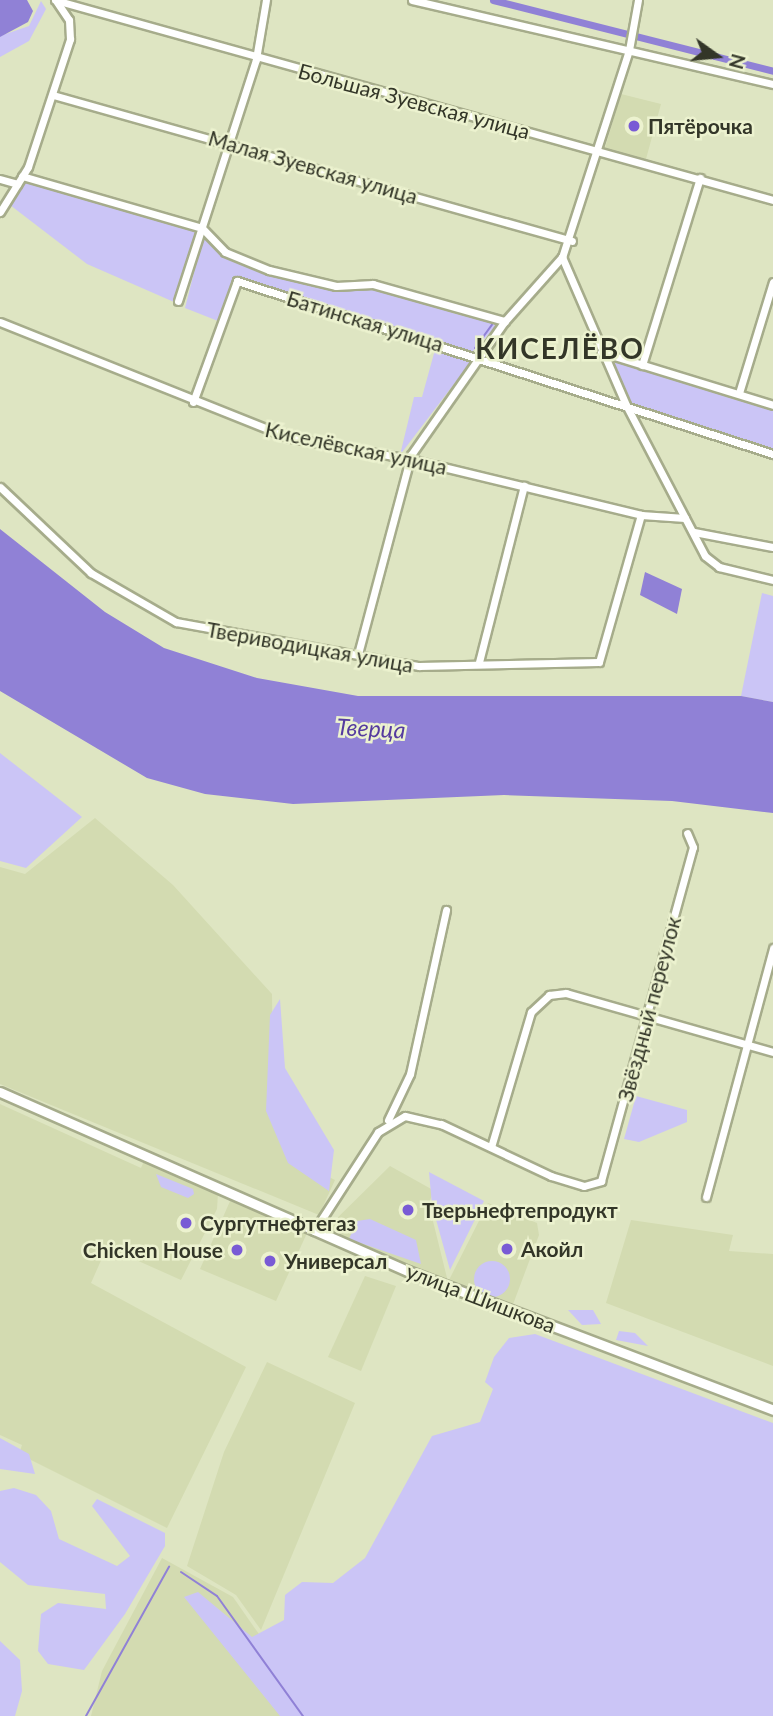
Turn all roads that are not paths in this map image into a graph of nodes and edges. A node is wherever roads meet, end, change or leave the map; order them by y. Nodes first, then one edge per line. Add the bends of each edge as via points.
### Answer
1 (54, 0) edge
2 (266, 0) edge
3 (412, 0) edge
4 (638, 0) edge
5 (628, 50) junction
6 (256, 59) junction
7 (773, 84) edge
8 (53, 95) junction
9 (231, 143) junction
10 (598, 150) junction
11 (22, 176) junction
12 (700, 178) junction
13 (0, 179) edge
14 (17, 184) junction
15 (773, 200) edge
16 (0, 212) edge
17 (202, 228) junction
18 (572, 241) junction
19 (562, 257) junction
20 (773, 282) edge
21 (178, 301) dead end
22 (505, 321) junction
23 (0, 322) edge
24 (601, 352) junction
25 (479, 356) junction
26 (642, 365) junction
27 (739, 393) junction
28 (193, 402) junction
29 (626, 405) junction
30 (773, 405) edge
31 (773, 454) edge
32 (410, 459) junction
33 (524, 486) junction
34 (0, 487) edge
35 (641, 515) junction
36 (685, 518) junction
37 (694, 532) junction
38 (773, 547) edge
39 (773, 580) edge
40 (358, 654) junction
41 (479, 662) junction
42 (687, 833) dead end
43 (446, 910) dead end
44 (773, 948) edge
45 (647, 1016) junction
46 (745, 1044) junction
47 (773, 1052) edge
48 (0, 1092) edge
49 (384, 1125) junction
50 (491, 1147) junction
51 (706, 1197) dead end
52 (314, 1231) junction
53 (773, 1410) edge

1 - 6 street, Большая Зуевская улица
1 - 8 street via 71,30
2 - 6 street
3 - 5 street
4 - 5 street
5 - 7 street
5 - 10 street
6 - 9 street
6 - 10 street, Большая Зуевская улица
8 - 9 street, Малая Зуевская улица
8 - 11 street
9 - 17 street
9 - 18 street, Малая Зуевская улица
10 - 12 street, Большая Зуевская улица
10 - 18 street
11 - 14 street
11 - 17 street, Батинская улица
12 - 15 street, Большая Зуевская улица
12 - 26 street
13 - 14 street
14 - 16 street
17 - 21 street
17 - 22 street, Батинская улица via 225,251 269,270 336,286 373,284
18 - 19 street
19 - 22 street
19 - 24 street
20 - 27 street
22 - 25 street
23 - 28 street, Киселёвская улица
24 - 26 street
24 - 29 street
25 - 28 street, Батинская улица via 237,281
25 - 29 street, Батинская улица
25 - 32 street
26 - 27 street
27 - 30 street
28 - 32 street, Киселёвская улица via 290,438
29 - 31 street, Батинская улица via 639,415 657,415
29 - 36 street
32 - 33 street, Киселёвская улица
32 - 40 street
33 - 35 street, Киселёвская улица
33 - 41 street
34 - 40 street, Твериводицкая улица via 91,573 139,605 193,627
35 - 36 street, Киселёвская улица
35 - 41 street, Твериводицкая улица via 599,662
36 - 37 street
37 - 38 street
37 - 39 street via 719,567
40 - 41 street, Твериводицкая улица via 419,666
42 - 45 street, Звёздный переулок via 694,847
43 - 49 street via 410,1074
44 - 46 street
45 - 46 street
45 - 50 street via 566,993 545,997 531,1012
45 - 50 street, Звёздный переулок via 598,1183 551,1176
46 - 47 street
46 - 51 street
48 - 52 main road, улица Шишкова
49 - 50 street via 419,1117
49 - 52 street
52 - 53 main road, улица Шишкова

